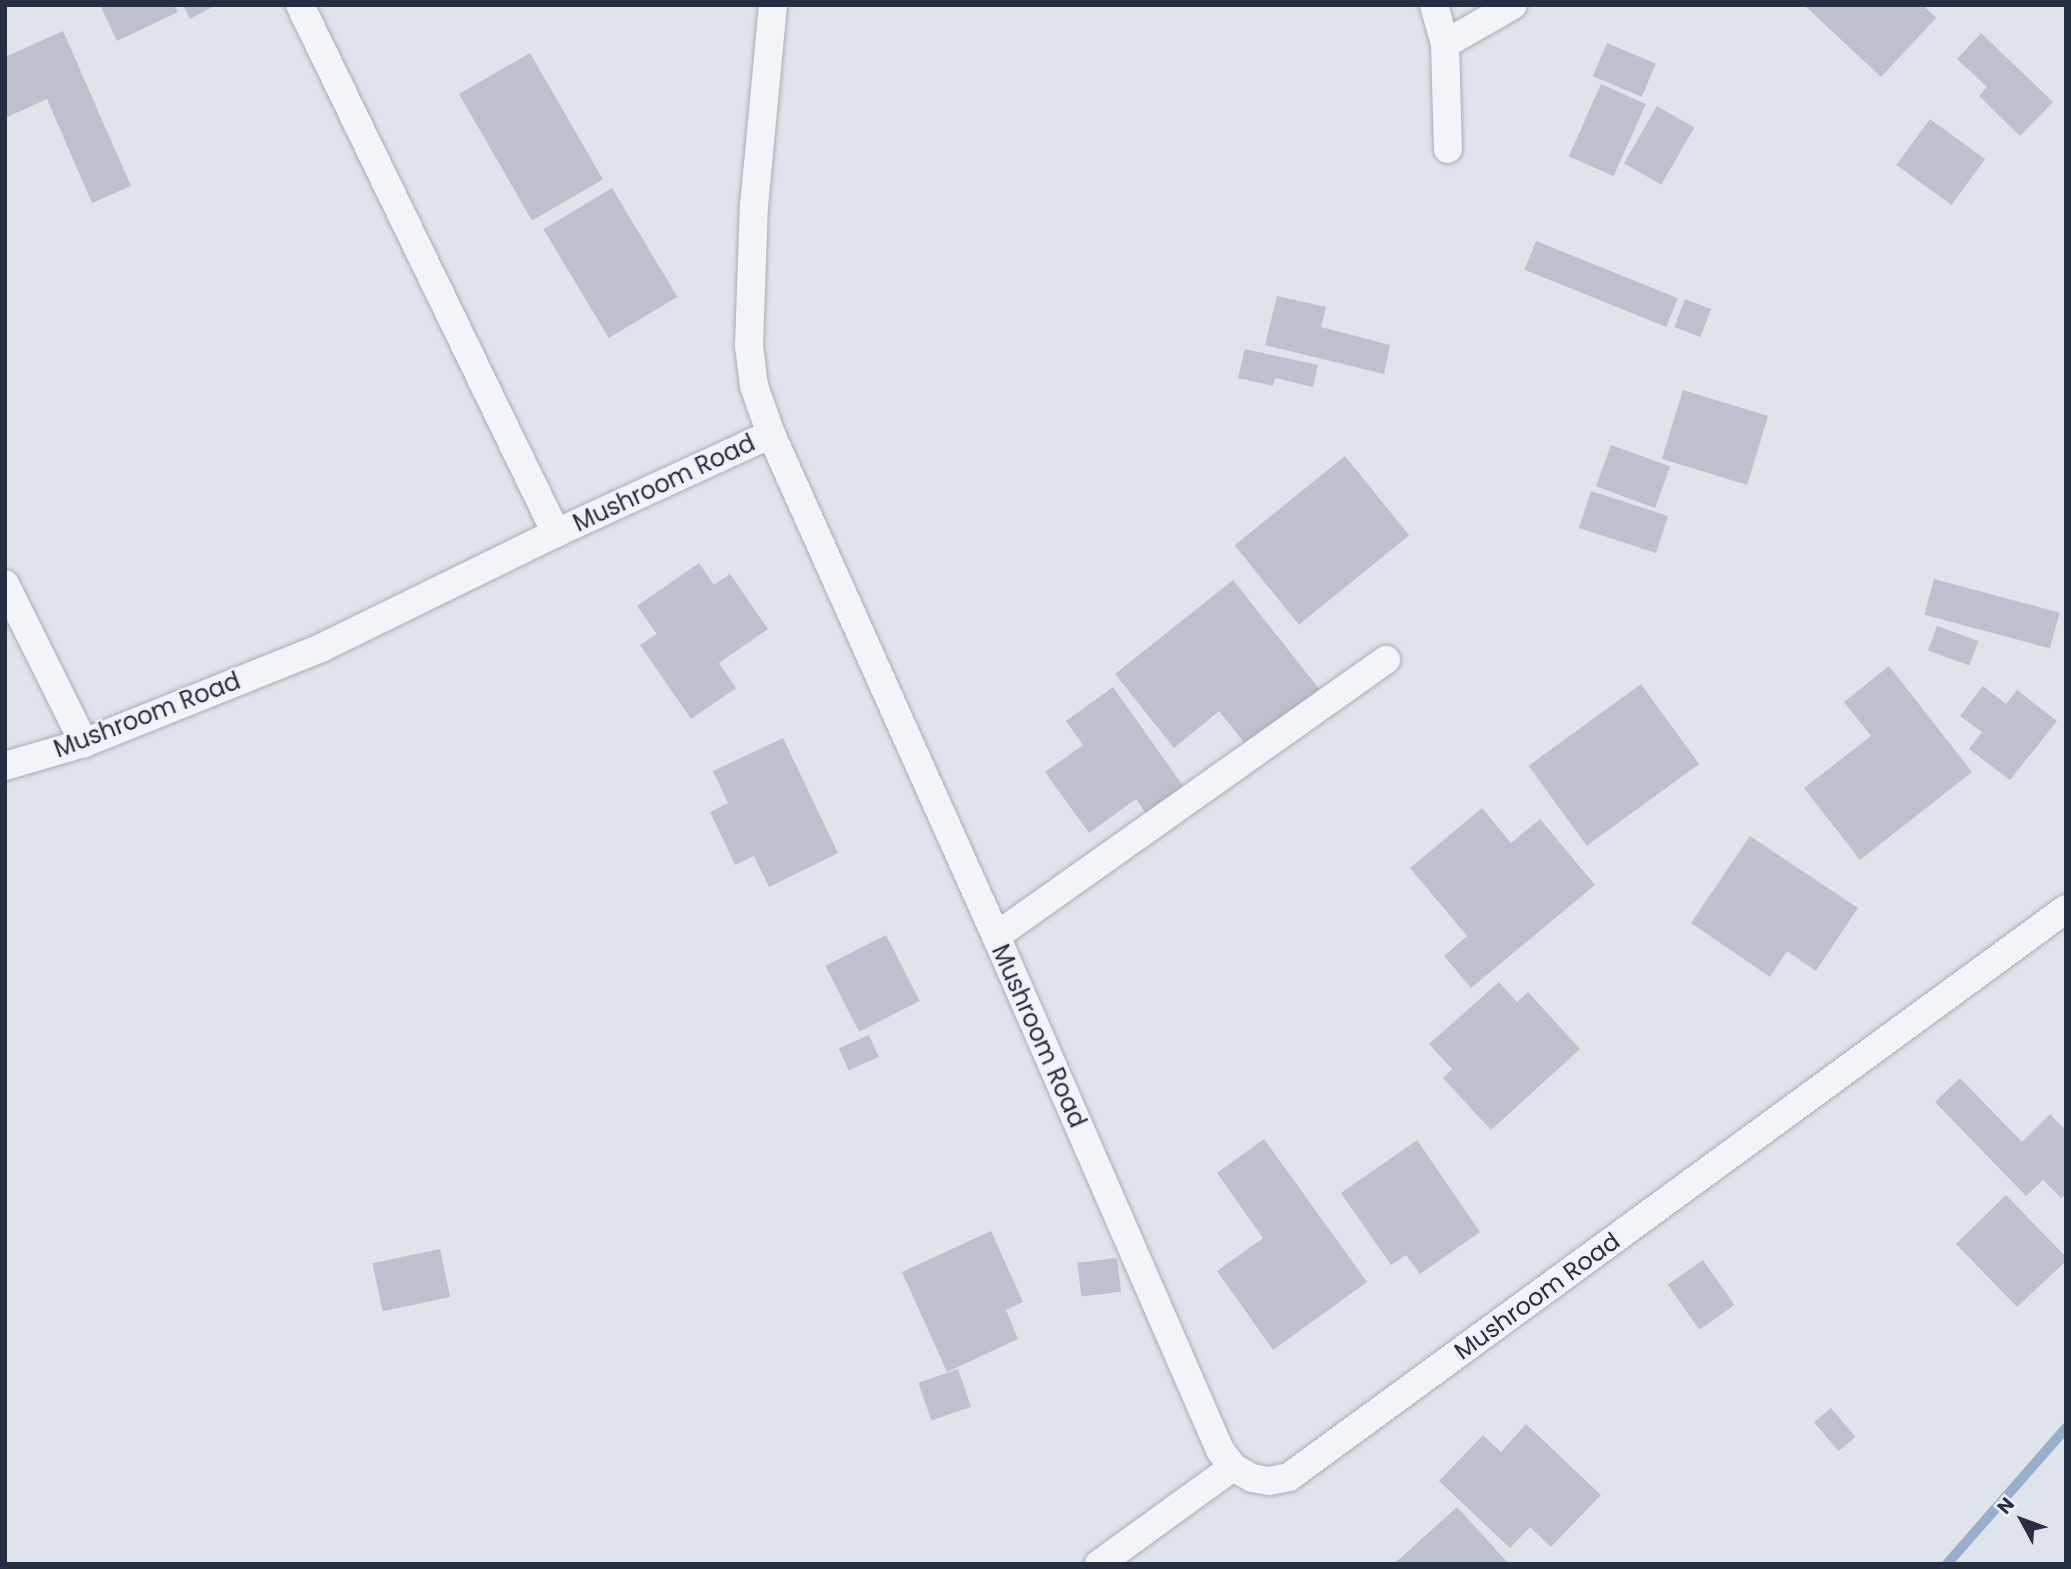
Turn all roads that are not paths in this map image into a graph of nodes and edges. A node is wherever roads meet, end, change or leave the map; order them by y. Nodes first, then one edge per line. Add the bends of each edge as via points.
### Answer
1 (300, 5) edge
2 (773, 5) edge
3 (1434, 5) edge
4 (1513, 5) edge
5 (1445, 44) junction
6 (1448, 149) dead end
7 (771, 434) junction
8 (556, 533) junction
9 (5, 584) edge
10 (1386, 660) dead end
11 (84, 743) junction
12 (5, 766) edge
13 (2066, 909) edge
14 (996, 936) junction
15 (1233, 1467) junction
16 (1099, 1564) edge

1 - 8 street
2 - 7 street via 754,206 749,346 754,386
3 - 5 street
4 - 5 street
5 - 6 street
7 - 8 street, Mushroom Road
7 - 14 street, Mushroom Road
8 - 11 street, Mushroom Road via 321,648
9 - 11 street
10 - 14 street
11 - 12 street, Mushroom Road
13 - 15 street, Mushroom Road via 1289,1477 1252,1478
14 - 15 street, Mushroom Road via 1220,1450
15 - 16 street

